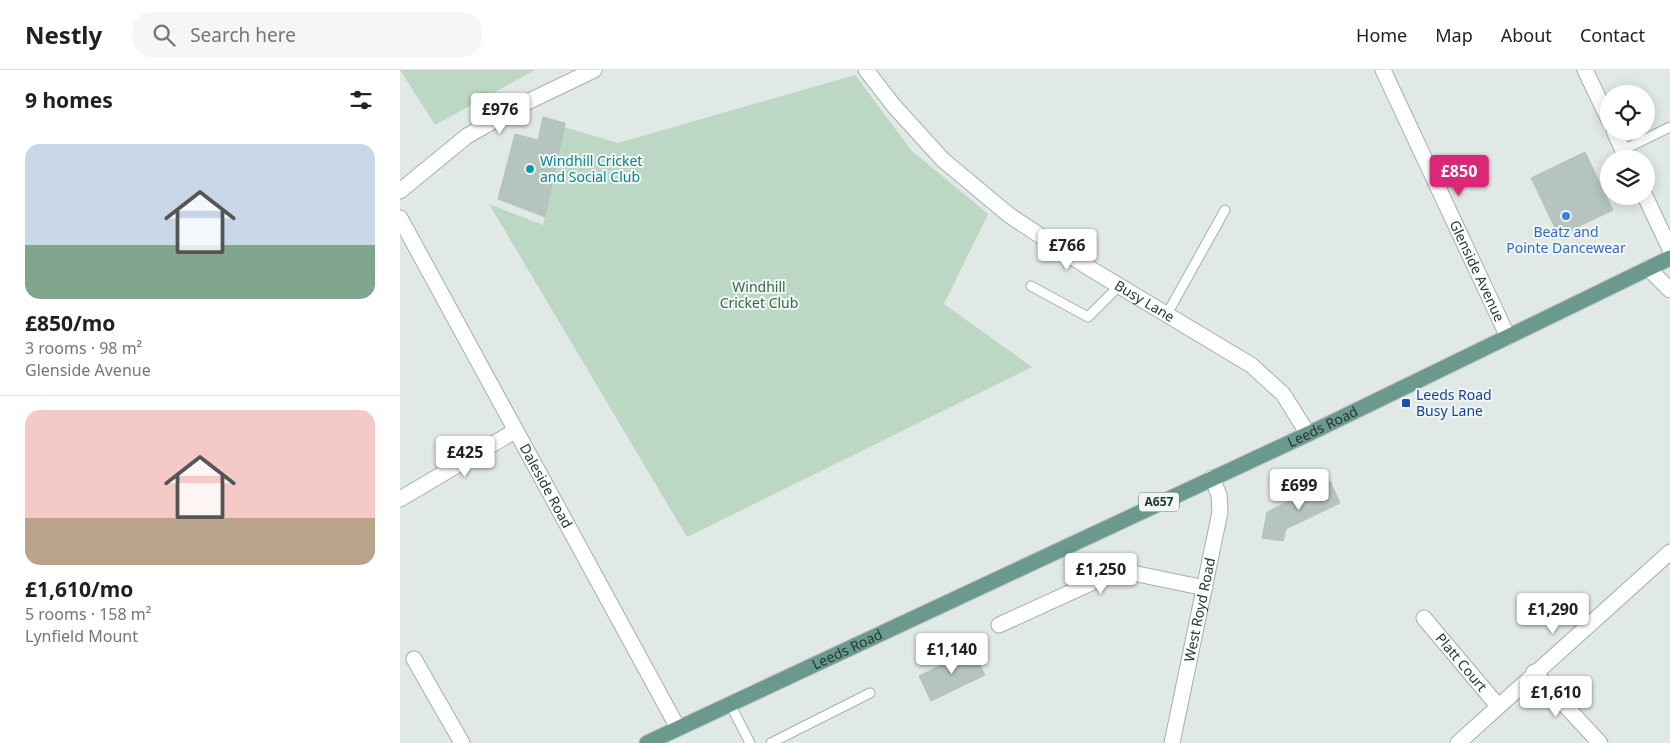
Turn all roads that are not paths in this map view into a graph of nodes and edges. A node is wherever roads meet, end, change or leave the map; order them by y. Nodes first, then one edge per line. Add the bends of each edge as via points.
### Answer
1 (594, 70) edge
2 (866, 70) edge
3 (1383, 70) edge
4 (1585, 70) edge
5 (1600, 101) edge
6 (1670, 127) edge
7 (1632, 150) edge
8 (400, 192) edge
9 (1649, 205) edge
10 (1225, 210) dead end
11 (400, 218) edge
12 (1670, 249) edge
13 (1670, 258) edge
14 (1648, 268) junction
15 (1031, 286) dead end
16 (1119, 286) junction
17 (1670, 290) edge
18 (1166, 314) junction
19 (1508, 337) junction
20 (515, 432) junction
21 (1308, 434) junction
22 (1212, 478) junction
23 (400, 499) edge
24 (1670, 552) edge
25 (1205, 588) junction
26 (1424, 618) dead end
27 (999, 625) dead end
28 (414, 659) dead end
29 (1534, 672) junction
30 (870, 693) dead end
31 (730, 704) junction
32 (1498, 706) junction
33 (678, 728) junction
34 (462, 743) edge
35 (647, 743) edge
36 (750, 743) edge
37 (771, 743) edge
38 (1172, 743) edge
39 (1458, 743) edge
40 (1600, 743) edge

1 - 8 street via 523,104 467,136
2 - 16 street, Busy Lane via 944,160 1009,215
3 - 19 street, Glenside Avenue
4 - 5 street
6 - 7 lane
9 - 12 street
10 - 18 lane
11 - 20 street, Daleside Road
13 - 14 main road, Leeds Road / A657
14 - 17 street
14 - 19 main road, Leeds Road / A657
15 - 16 lane via 1088,317
16 - 18 street, Busy Lane
18 - 21 street, Busy Lane via 1251,365 1283,394
19 - 21 main road, Leeds Road / A657
20 - 23 street
20 - 33 street, Daleside Road
21 - 22 main road, Leeds Road / A657
22 - 25 street, West Royd Road via 1219,495 1220,512
22 - 31 main road, Leeds Road / A657
24 - 29 street
25 - 27 street via 1123,571
25 - 38 street, West Royd Road
26 - 32 street, Platt Court
28 - 34 street
29 - 32 street
29 - 40 street
30 - 37 lane
31 - 33 main road, Leeds Road / A657
31 - 36 lane
32 - 39 street
33 - 35 main road, Leeds Road / A657

